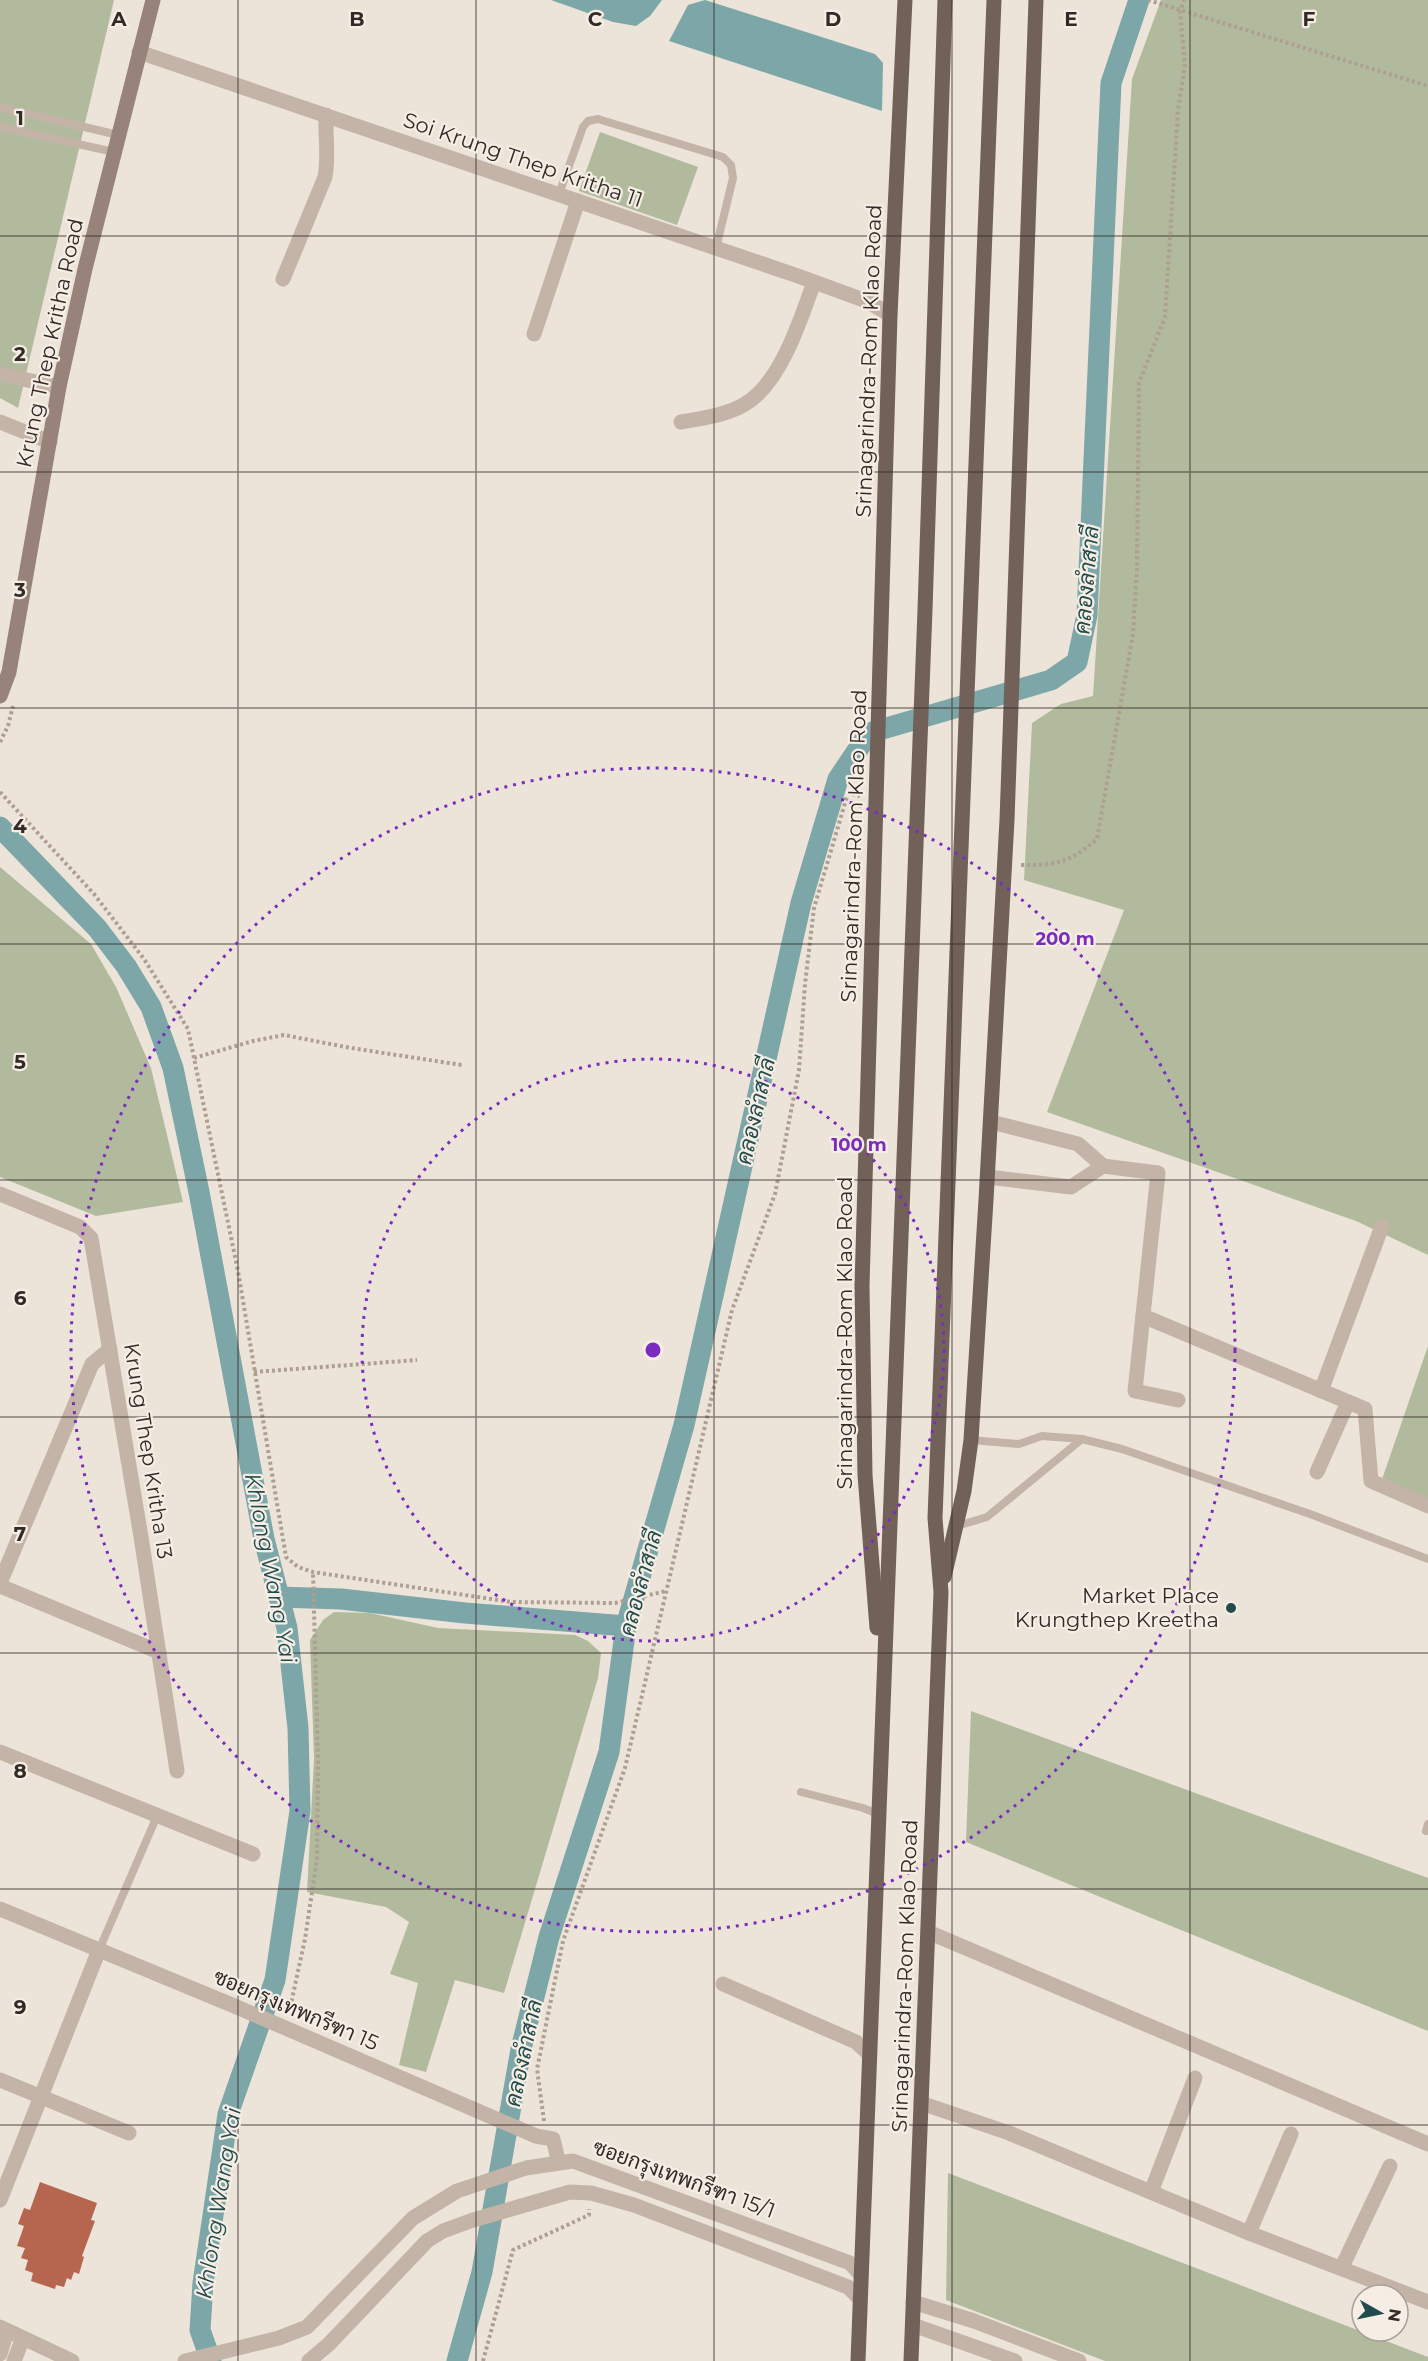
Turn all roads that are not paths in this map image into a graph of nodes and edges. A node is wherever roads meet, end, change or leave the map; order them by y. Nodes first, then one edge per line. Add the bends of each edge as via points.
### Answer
1 (153, 0) edge
2 (904, 0) edge
3 (945, 0) edge
4 (994, 0) edge
5 (1036, 0) edge
6 (139, 52) junction
7 (0, 107) edge
8 (326, 115) junction
9 (0, 127) edge
10 (118, 135) junction
11 (114, 152) junction
12 (558, 194) junction
13 (578, 201) junction
14 (716, 248) junction
15 (283, 279) dead end
16 (814, 282) junction
17 (890, 315) junction
18 (534, 334) dead end
19 (0, 374) edge
20 (59, 387) junction
21 (0, 422) edge
22 (681, 422) dead end
23 (50, 442) junction
24 (0, 696) edge
25 (991, 1122) junction
26 (1103, 1166) junction
27 (988, 1177) junction
28 (0, 1194) edge
29 (1382, 1226) dead end
30 (1143, 1316) junction
31 (110, 1349) junction
32 (1321, 1391) junction
33 (1178, 1400) dead end
34 (1348, 1402) junction
35 (1082, 1439) junction
36 (971, 1440) junction
37 (1317, 1472) dead end
38 (1428, 1506) edge
39 (956, 1526) junction
40 (1428, 1559) edge
41 (0, 1585) edge
42 (941, 1592) junction
43 (159, 1652) junction
44 (883, 1694) junction
45 (0, 1752) edge
46 (177, 1772) dead end
47 (801, 1792) dead end
48 (878, 1814) junction
49 (157, 1815) junction
50 (253, 1854) dead end
51 (0, 1909) edge
52 (928, 1932) junction
53 (99, 1950) junction
54 (723, 1984) dead end
55 (869, 2055) junction
56 (1195, 2078) dead end
57 (0, 2080) edge
58 (41, 2096) junction
59 (921, 2103) junction
60 (129, 2133) dead end
61 (1291, 2134) dead end
62 (1428, 2144) edge
63 (559, 2163) junction
64 (1390, 2166) dead end
65 (1151, 2192) junction
66 (0, 2200) edge
67 (1250, 2233) junction
68 (1342, 2267) junction
69 (861, 2275) junction
70 (860, 2299) junction
71 (913, 2302) junction
72 (1428, 2302) edge
73 (912, 2325) junction
74 (4, 2329) edge
75 (23, 2338) junction
76 (8, 2357) edge
77 (72, 2361) edge
78 (184, 2361) edge
79 (309, 2361) edge
80 (858, 2361) edge
81 (911, 2361) edge
82 (1015, 2361) edge
83 (1079, 2361) edge

1 - 6 main road, Krung Thep Kritha Road
2 - 17 main road, Srinagarindra-Rom Klao Road
3 - 44 main road, Srinagarindra-Rom Klao Road
4 - 42 main road, Srinagarindra-Rom Klao Road via 935,1518
5 - 25 main road, Srinagarindra-Rom Klao Road via 1007,820
6 - 8 street, Soi Krung Thep Kritha 11
6 - 10 main road, Krung Thep Kritha Road
7 - 10 lane
8 - 12 street, Soi Krung Thep Kritha 11
8 - 15 street via 325,177
9 - 11 lane
10 - 11 main road, Krung Thep Kritha Road
11 - 20 main road, Krung Thep Kritha Road
12 - 13 street, Soi Krung Thep Kritha 11
12 - 14 lane via 588,121 598,119 723,158 731,165 733,178
13 - 14 street, Soi Krung Thep Kritha 11
13 - 18 street
14 - 16 street, Soi Krung Thep Kritha 11
16 - 17 street, Soi Krung Thep Kritha 11 via 869,302
16 - 22 street via 783,358 752,400 715,416
17 - 44 main road, Srinagarindra-Rom Klao Road via 862,1286 865,1475
19 - 20 street
20 - 23 main road, Krung Thep Kritha Road
21 - 23 street
23 - 24 main road, Krung Thep Kritha Road via 9,672
25 - 26 street via 1078,1144
25 - 27 main road, Srinagarindra-Rom Klao Road
26 - 27 street via 1071,1187
26 - 30 street via 1158,1173
27 - 36 main road, Srinagarindra-Rom Klao Road
28 - 31 street, Krung Thep Kritha 13 via 80,1227 91,1238
29 - 32 street
30 - 32 street
30 - 33 street via 1135,1391
31 - 41 street via 92,1364
31 - 43 street, Krung Thep Kritha 13
32 - 34 street
34 - 37 street
34 - 38 street via 1365,1409 1371,1481
35 - 36 lane via 1042,1436 1019,1444
35 - 39 lane via 987,1517
35 - 40 lane via 1310,1514
36 - 39 main road, Srinagarindra-Rom Klao Road
39 - 42 main road, Srinagarindra-Rom Klao Road
41 - 43 street
42 - 52 main road, Srinagarindra-Rom Klao Road
43 - 46 street, Krung Thep Kritha 13
44 - 48 main road, Srinagarindra-Rom Klao Road
45 - 49 street
47 - 48 lane
48 - 55 main road, Srinagarindra-Rom Klao Road
49 - 50 street
49 - 53 lane
51 - 53 street, ซอยกรุงเทพกรีฑา 15
52 - 59 main road, Srinagarindra-Rom Klao Road
52 - 62 street
53 - 58 street
53 - 63 street, ซอยกรุงเทพกรีฑา 15 via 480,2112 553,2139
54 - 55 street via 856,2042
55 - 69 main road, Srinagarindra-Rom Klao Road
56 - 65 street
57 - 58 street
58 - 60 street
58 - 66 street
59 - 65 street via 1009,2133
59 - 71 main road, Srinagarindra-Rom Klao Road
61 - 67 street
63 - 69 street, ซอยกรุงเทพกรีฑา 15/1 via 573,2161 652,2189 850,2263
63 - 78 street, ซอยกรุงเทพกรีฑา 15/1 via 477,2183 413,2218 307,2327 279,2338
64 - 68 street
65 - 67 street
67 - 68 street
68 - 72 street
69 - 70 main road, Srinagarindra-Rom Klao Road
70 - 79 street, ซอยกรุงเทพกรีฑา 15/1 via 848,2287 634,2205 591,2193 570,2192 473,2220 427,2241
70 - 80 main road, Srinagarindra-Rom Klao Road
71 - 73 main road, Srinagarindra-Rom Klao Road
71 - 83 street
73 - 81 main road, Srinagarindra-Rom Klao Road
73 - 82 street
74 - 75 street
74 - 76 street
75 - 76 street
75 - 77 street

